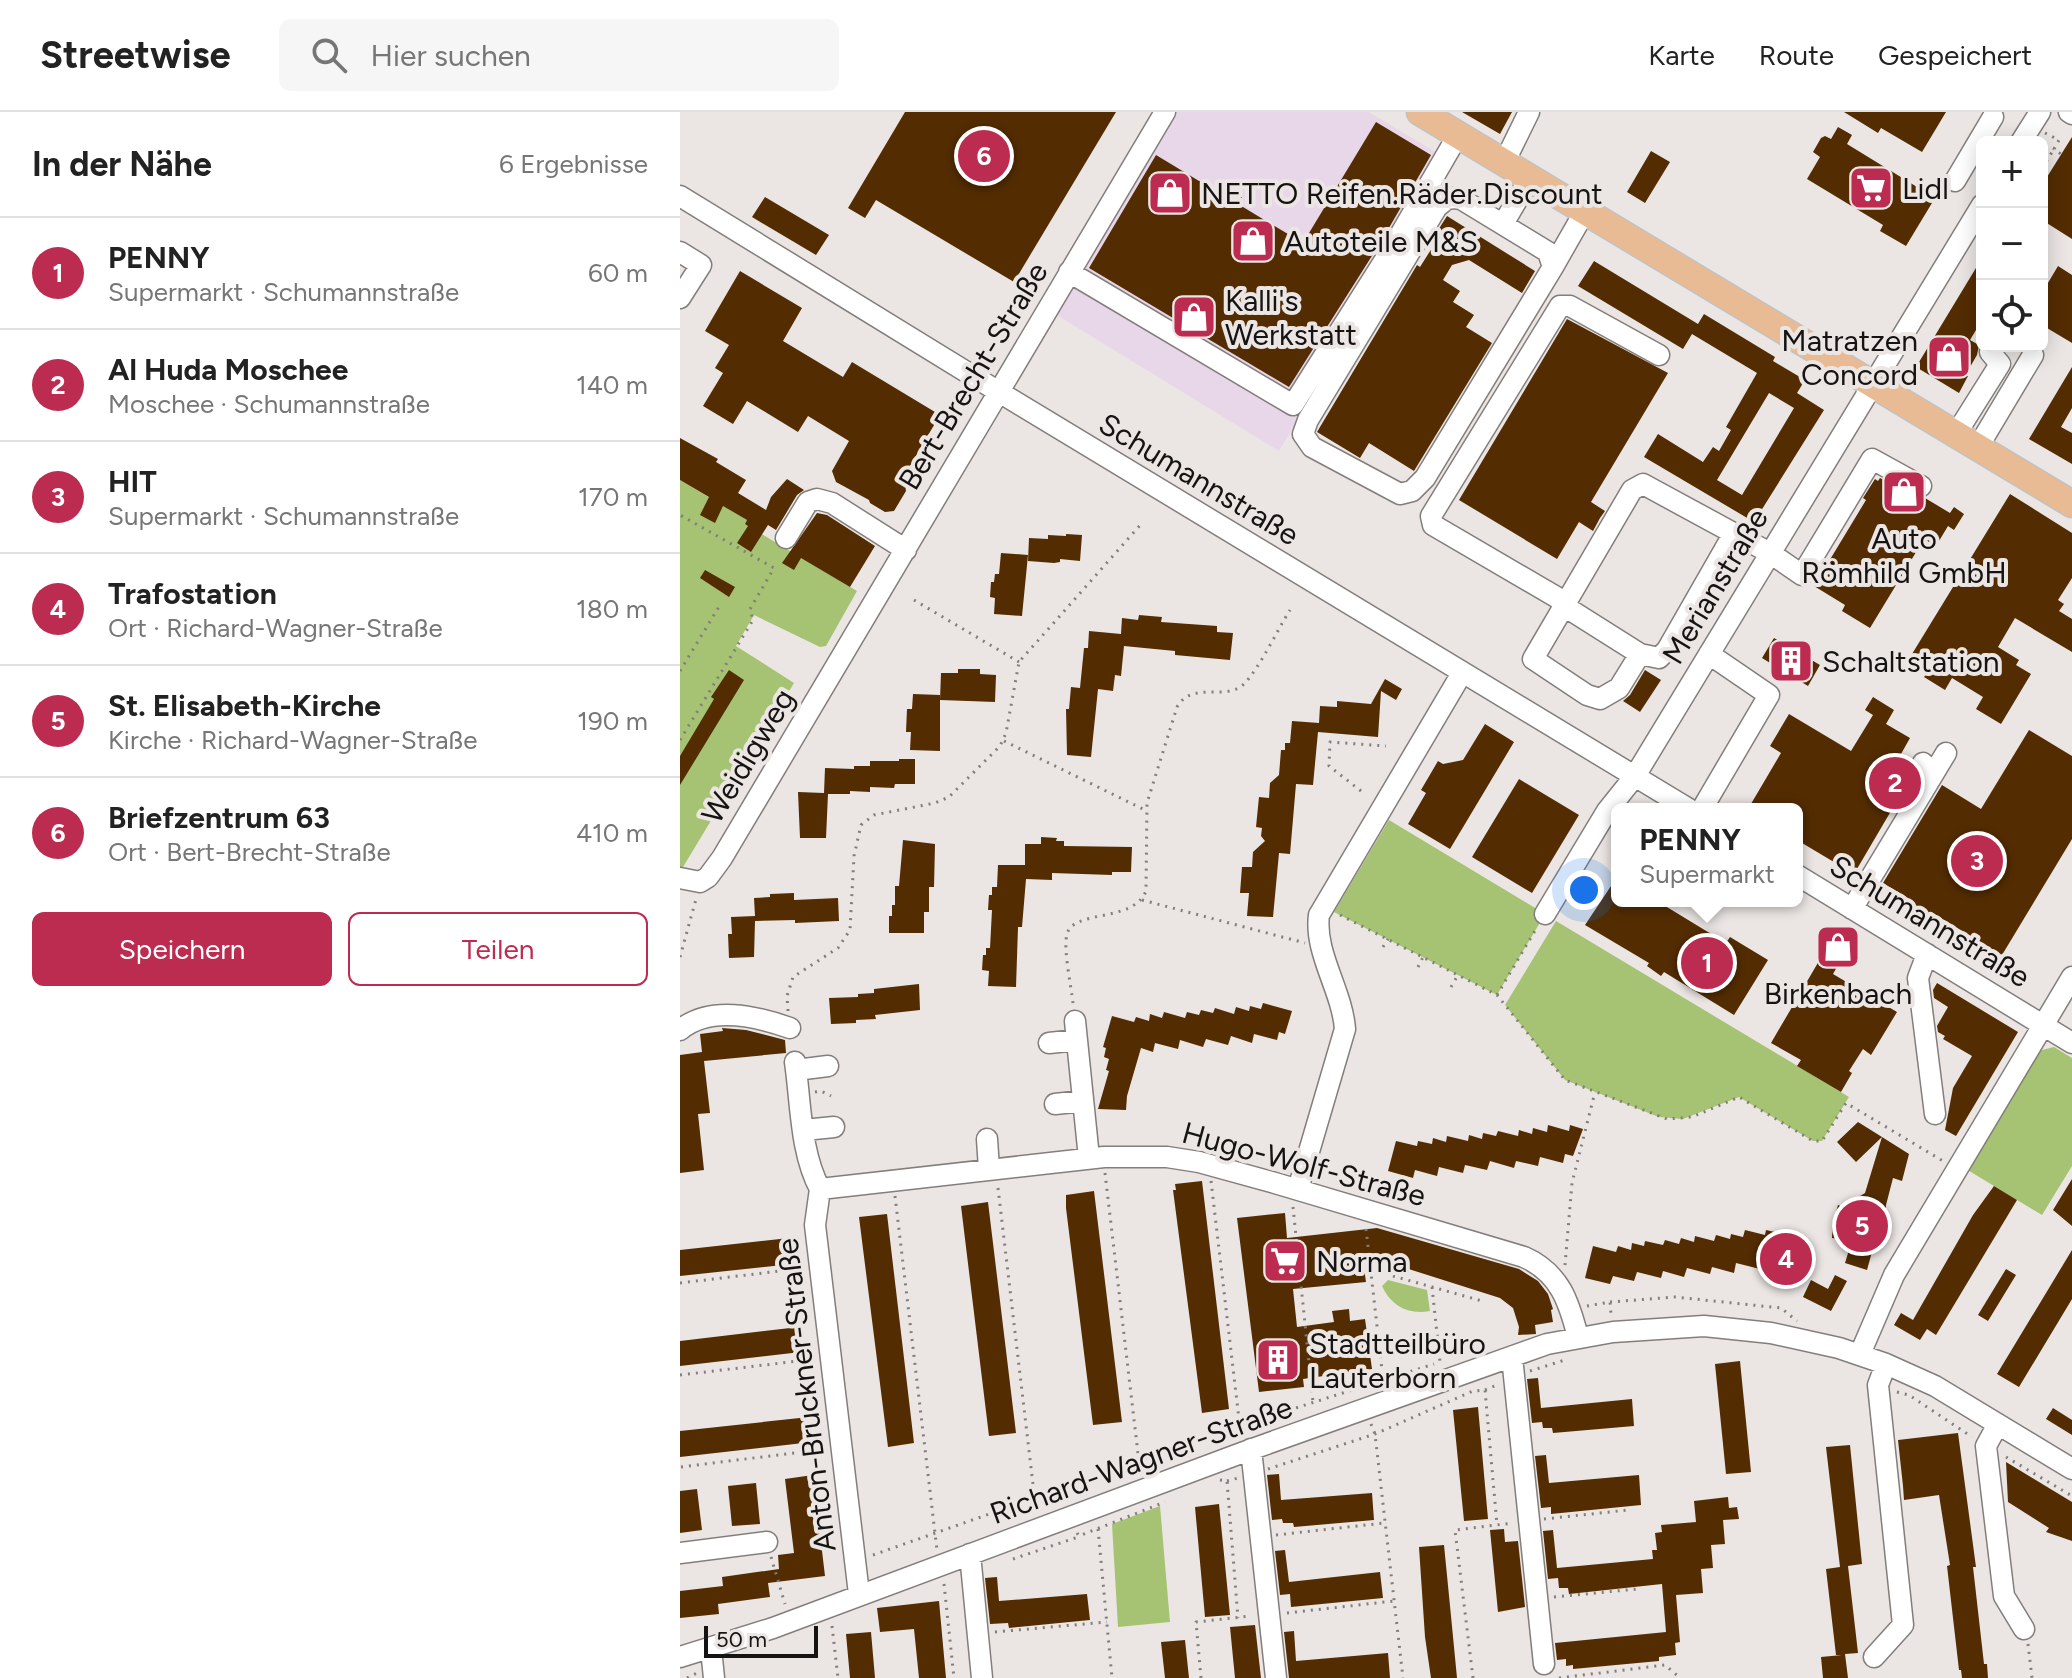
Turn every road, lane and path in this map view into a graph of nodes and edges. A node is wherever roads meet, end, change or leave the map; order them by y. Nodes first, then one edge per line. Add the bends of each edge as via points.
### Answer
1 (1165, 112) edge
2 (1420, 112) edge
3 (1529, 112) edge
4 (1993, 117) dead end
5 (2031, 126) edge
6 (1458, 135) junction
7 (2054, 149) junction
8 (2061, 154) dead end
9 (2048, 158) edge
10 (1504, 163) junction
11 (1530, 178) junction
12 (1955, 181) dead end
13 (680, 196) edge
14 (1980, 208) edge
15 (1585, 211) junction
16 (1503, 224) junction
17 (680, 252) edge
18 (1553, 267) junction
19 (1069, 272) junction
20 (680, 298) edge
21 (1990, 352) dead end
22 (1659, 355) dead end
23 (2033, 355) dead end
24 (1873, 384) junction
25 (999, 392) junction
26 (1967, 440) junction
27 (1921, 486) dead end
28 (2072, 504) edge
29 (680, 515) edge
30 (1143, 522) dead end
31 (1734, 533) junction
32 (786, 538) dead end
33 (906, 550) junction
34 (1770, 553) junction
35 (914, 600) dead end
36 (720, 605) dead end
37 (1564, 606) junction
38 (1290, 610) dead end
39 (1640, 654) junction
40 (1709, 654) junction
41 (1019, 662) junction
42 (680, 671) edge
43 (834, 672) joint
44 (1462, 673) junction
45 (680, 740) edge
46 (1004, 741) junction
47 (1386, 746) dead end
48 (1946, 753) dead end
49 (1923, 763) dead end
50 (1635, 776) junction
51 (1361, 791) dead end
52 (1613, 803) edge
53 (1679, 803) edge
54 (1706, 803) edge
55 (1611, 806) edge
56 (1147, 811) junction
57 (1803, 879) edge
58 (690, 880) edge
59 (1142, 900) junction
60 (1323, 906) junction
61 (1848, 906) junction
62 (1545, 914) joint
63 (1388, 939) junction
64 (682, 941) edge
65 (1323, 947) junction
66 (1383, 947) dead end
67 (1927, 954) junction
68 (680, 957) edge
69 (1423, 957) junction
70 (1418, 967) dead end
71 (1458, 975) junction
72 (2072, 977) edge
73 (1451, 987) dead end
74 (1497, 995) junction
75 (2043, 1025) junction
76 (790, 1028) joint
77 (680, 1030) edge
78 (1076, 1030) junction
79 (1049, 1043) dead end
80 (2072, 1043) edge
81 (828, 1066) dead end
82 (821, 1091) dead end
83 (1595, 1092) junction
84 (831, 1096) dead end
85 (1083, 1101) junction
86 (1055, 1104) dead end
87 (1935, 1114) dead end
88 (834, 1127) dead end
89 (804, 1130) junction
90 (987, 1139) dead end
91 (1096, 1158) junction
92 (1209, 1166) junction
93 (992, 1169) junction
94 (1956, 1170) junction
95 (893, 1180) junction
96 (820, 1189) junction
97 (1298, 1189) junction
98 (1364, 1209) junction
99 (820, 1266) junction
100 (1565, 1269) dead end
101 (1393, 1276) dead end
102 (680, 1283) edge
103 (1432, 1287) junction
104 (1482, 1301) dead end
105 (1578, 1337) junction
106 (1860, 1354) junction
107 (831, 1357) junction
108 (1572, 1358) dead end
109 (1886, 1364) junction
110 (1513, 1367) junction
111 (680, 1375) edge
112 (1383, 1379) junction
113 (1878, 1385) junction
114 (1357, 1387) junction
115 (1485, 1390) junction
116 (1313, 1402) junction
117 (1365, 1410) junction
118 (1998, 1424) junction
119 (1239, 1426) junction
120 (1375, 1434) junction
121 (1986, 1446) junction
122 (842, 1447) junction
123 (1247, 1451) junction
124 (1139, 1462) junction
125 (681, 1467) edge
126 (2072, 1469) edge
127 (1254, 1474) junction
128 (1219, 1480) dead end
129 (1227, 1481) junction
130 (2072, 1496) edge
131 (1034, 1497) junction
132 (1165, 1502) dead end
133 (1628, 1510) dead end
134 (1071, 1517) junction
135 (1529, 1521) junction
136 (1385, 1523) junction
137 (1497, 1525) junction
138 (1038, 1529) junction
139 (1098, 1529) junction
140 (935, 1533) junction
141 (1079, 1536) junction
142 (1261, 1537) junction
143 (767, 1542) joint
144 (680, 1553) edge
145 (970, 1554) junction
146 (1012, 1559) dead end
147 (855, 1562) junction
148 (937, 1575) junction
149 (1637, 1589) dead end
150 (859, 1594) junction
151 (1537, 1599) junction
152 (825, 1607) junction
153 (1238, 1618) dead end
154 (790, 1621) junction
155 (1107, 1622) junction
156 (2024, 1629) joint
157 (978, 1634) junction
158 (711, 1649) junction
159 (680, 1657) edge
160 (1874, 1657) dead end
161 (1544, 1664) dead end
162 (1679, 1677) edge
163 (714, 1678) edge
164 (838, 1678) edge
165 (954, 1678) edge
166 (982, 1678) edge
167 (1112, 1678) edge
168 (1276, 1678) edge
169 (1403, 1678) edge
170 (1473, 1678) edge
171 (1559, 1678) edge
172 (2032, 1678) edge

1 - 19 street, Bert-Brecht-Straße
2 - 6 main road
3 - 10 street
4 - 12 street
5 - 7 path via 2059,140
6 - 10 main road
6 - 19 street via 1293,405
7 - 8 path
7 - 9 path
10 - 11 main road
11 - 15 main road
11 - 16 street
13 - 25 street, Schumannstraße
14 - 24 street, Merianstraße
15 - 18 street
15 - 24 main road
16 - 18 street via 1548,252
16 - 18 street via 1461,199 1441,203 1308,420 1303,434 1307,443 1394,492 1412,491
17 - 20 street via 701,265
19 - 25 street, Bert-Brecht-Straße
21 - 26 street via 2000,364
22 - 37 street via 1570,306 1560,306 1431,516 1433,525
23 - 26 street
24 - 26 main road
24 - 34 street, Merianstraße
25 - 33 street, Bert-Brecht-Straße
25 - 44 street, Schumannstraße
26 - 28 main road
27 - 34 street via 1872,459 1802,575
29 - 45 path via 774,568 750,609 753,620
30 - 41 path
31 - 34 street
31 - 37 street via 1638,485
31 - 39 street via 1667,650 1659,658
32 - 33 street via 808,502 825,500
33 - 43 street, Bert-Brecht-Straße
34 - 40 street, Merianstraße
35 - 41 path
36 - 42 path
37 - 39 street
37 - 39 street via 1533,659 1587,695 1600,699 1619,688
38 - 56 path via 1246,682 1231,690 1194,692 1180,701
40 - 50 street, Merianstraße
40 - 54 street via 1769,695
41 - 46 path
43 - 58 street, Weidigweg via 722,858 708,877
44 - 50 street, Schumannstraße
44 - 60 street
46 - 56 path
46 - 76 path via 949,797 874,815 861,825 850,930 838,948 793,977 787,996
47 - 51 path via 1330,742 1329,766
48 - 61 street
49 - 61 street
50 - 52 street, Merianstraße
50 - 53 street, Schumannstraße
55 - 62 street, Merianstraße
56 - 59 path via 1147,885
57 - 61 street, Schumannstraße
58 - 64 path
59 - 65 path
59 - 78 path via 1068,930
60 - 63 path
60 - 65 street via 1318,926
61 - 67 street, Schumannstraße
62 - 74 path
63 - 66 path
63 - 69 path
64 - 68 path
65 - 97 street via 1345,1029
67 - 75 street, Schumannstraße
67 - 87 street via 1918,978
69 - 70 path
69 - 71 path
71 - 73 path
71 - 74 path
72 - 75 street
74 - 83 path via 1560,1078
75 - 80 street, Schumannstraße
75 - 94 street
76 - 77 street via 744,1016 697,1019
78 - 79 street
78 - 85 street
81 - 89 street via 795,1066
82 - 84 path
83 - 94 path via 1667,1119 1692,1117 1739,1097 1813,1141 1822,1141 1846,1103
83 - 100 path via 1572,1183
85 - 86 street
85 - 91 street
88 - 89 street
89 - 96 street
90 - 93 street
91 - 92 street, Hugo-Wolf-Straße via 1167,1157
91 - 93 street, Hugo-Wolf-Straße
91 - 124 path
92 - 97 street, Hugo-Wolf-Straße
92 - 119 path
93 - 95 street, Hugo-Wolf-Straße
93 - 131 path
94 - 106 street via 1890,1284
95 - 96 street, Hugo-Wolf-Straße
95 - 140 path
96 - 99 street, Anton-Bruckner-Straße via 815,1225
97 - 98 street, Hugo-Wolf-Straße
97 - 116 path via 1293,1205
98 - 105 street, Hugo-Wolf-Straße via 1531,1260 1563,1290
98 - 112 path
99 - 102 path
99 - 107 street, Anton-Bruckner-Straße
101 - 103 path
103 - 104 path
103 - 112 path via 1440,1362
105 - 106 street, Richard-Wagner-Straße via 1704,1326 1771,1333
105 - 110 street, Richard-Wagner-Straße via 1547,1344
106 - 109 street, Richard-Wagner-Straße
107 - 111 path
107 - 122 street, Anton-Bruckner-Straße
108 - 110 path
109 - 113 street
109 - 118 street, Richard-Wagner-Straße
110 - 115 path
110 - 117 street, Richard-Wagner-Straße
110 - 135 street
112 - 114 path
113 - 121 path via 1909,1395
113 - 160 street via 1903,1625
114 - 116 path
114 - 117 path
115 - 120 path
115 - 137 path
116 - 119 path
117 - 120 path
117 - 123 street, Richard-Wagner-Straße
118 - 121 street
118 - 126 street, Richard-Wagner-Straße
119 - 123 path
119 - 124 path
120 - 127 path
120 - 136 path
121 - 130 path
121 - 156 street via 2004,1596
122 - 125 path
122 - 147 street, Anton-Bruckner-Straße
123 - 127 street
123 - 134 street, Richard-Wagner-Straße
124 - 131 path
127 - 129 path
127 - 142 street
128 - 129 path
129 - 153 path
131 - 138 path
131 - 140 path
132 - 139 path
133 - 135 path
134 - 138 street, Richard-Wagner-Straße
134 - 141 path
135 - 137 path
135 - 151 street
136 - 142 path
136 - 169 path
137 - 170 path via 1455,1530
138 - 145 street, Richard-Wagner-Straße
139 - 141 path
139 - 155 path
140 - 147 path
140 - 148 path
141 - 146 path
142 - 168 street
143 - 144 street
143 - 154 path
145 - 148 street, Richard-Wagner-Straße
145 - 157 street
147 - 150 street, Anton-Bruckner-Straße
148 - 150 street, Richard-Wagner-Straße
148 - 165 path via 946,1583
149 - 151 path
150 - 152 street, Richard-Wagner-Straße
151 - 161 street
152 - 154 street, Richard-Wagner-Straße
152 - 164 path
154 - 158 street, Richard-Wagner-Straße
155 - 157 path
155 - 167 path
156 - 172 path
157 - 166 street
158 - 159 street, Richard-Wagner-Straße
158 - 163 street
162 - 171 path via 1665,1665

